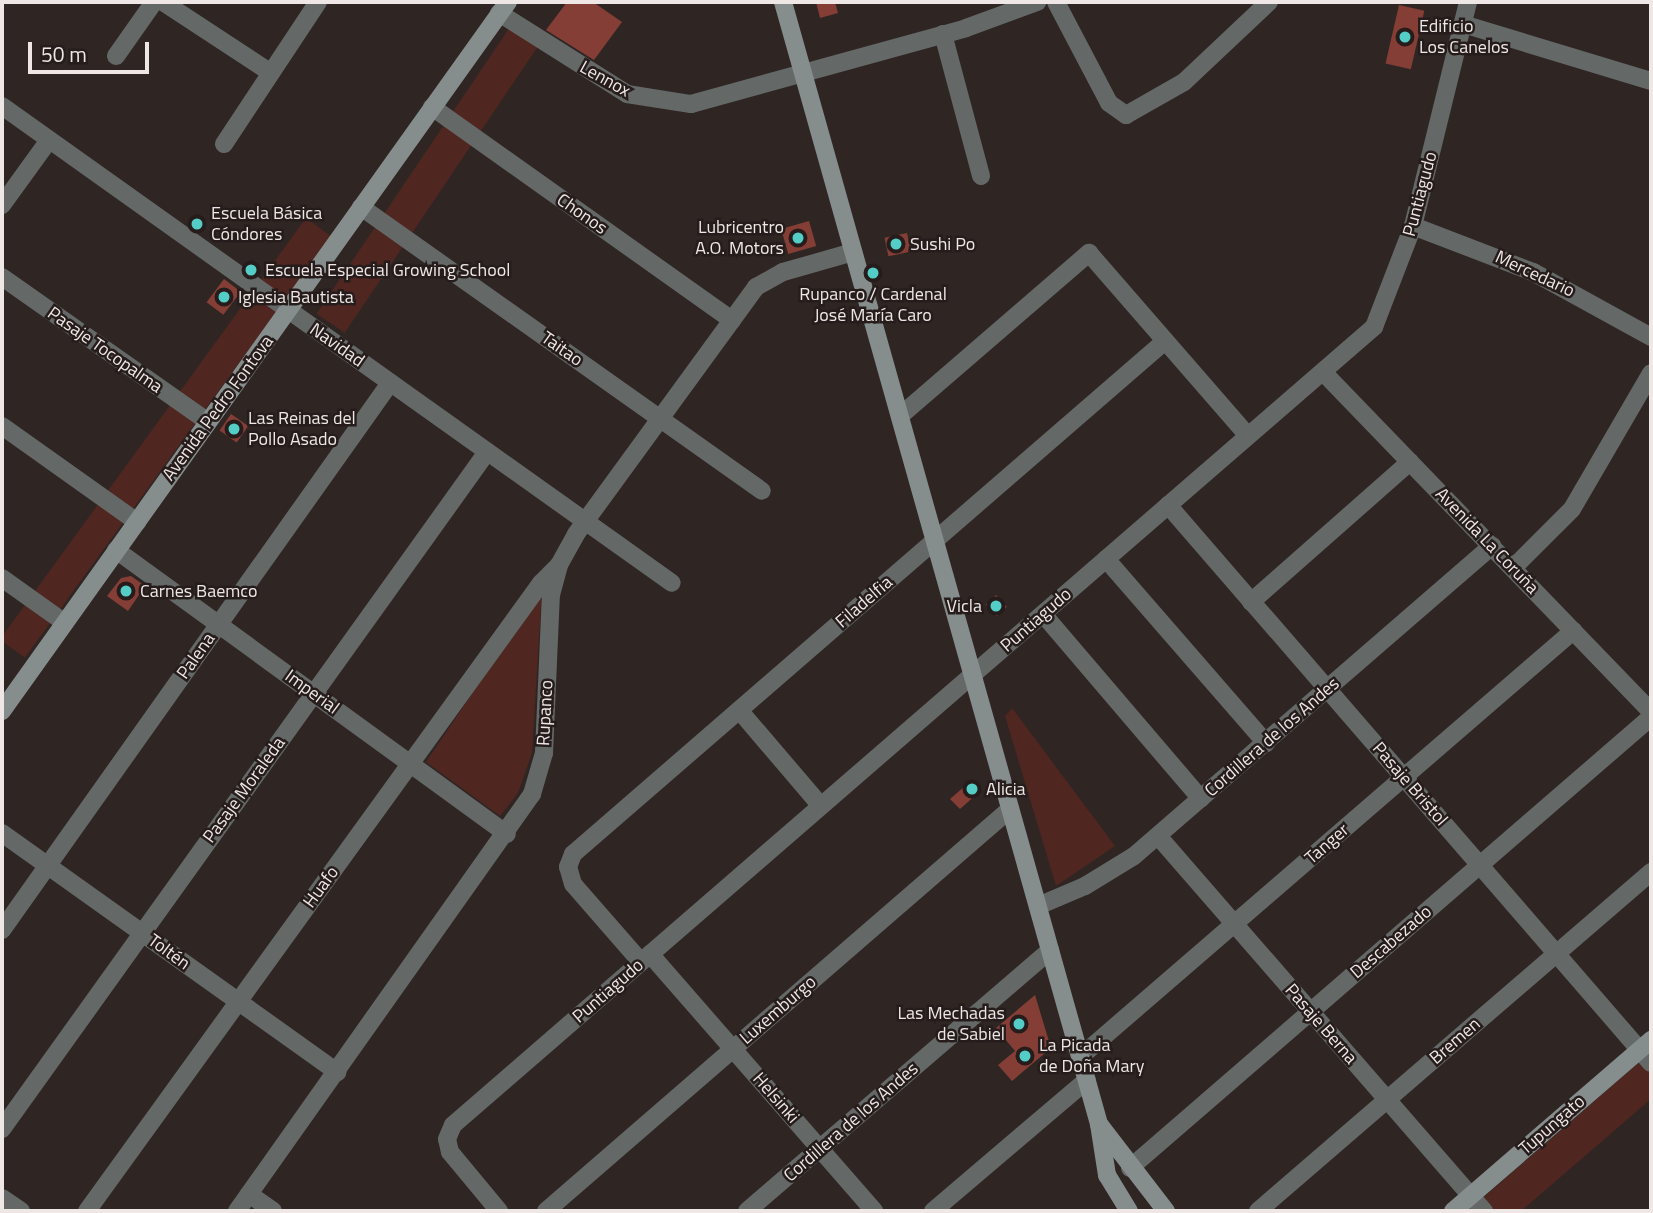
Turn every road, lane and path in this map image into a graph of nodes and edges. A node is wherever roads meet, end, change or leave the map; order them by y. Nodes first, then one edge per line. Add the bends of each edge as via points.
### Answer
1 (154, 2) edge
2 (163, 2) edge
3 (318, 2) edge
4 (783, 2) edge
5 (1037, 2) edge
6 (1056, 2) edge
7 (1269, 2) edge
8 (1468, 2) edge
9 (503, 8) edge
10 (1462, 24) junction
11 (943, 34) junction
12 (116, 56) dead end
13 (802, 71) junction
14 (271, 73) junction
15 (1651, 81) edge
16 (2, 106) edge
17 (432, 107) junction
18 (49, 140) junction
19 (224, 144) dead end
20 (981, 176) dead end
21 (2, 205) edge
22 (361, 207) junction
23 (1413, 226) junction
24 (853, 252) junction
25 (2, 277) edge
26 (288, 310) junction
27 (732, 320) junction
28 (1651, 337) edge
29 (1165, 341) junction
30 (1323, 372) junction
31 (1651, 373) edge
32 (390, 383) junction
33 (900, 416) junction
34 (660, 419) junction
35 (208, 422) junction
36 (2, 425) edge
37 (1248, 436) junction
38 (487, 452) junction
39 (1410, 462) junction
40 (762, 491) dead end
41 (1168, 505) junction
42 (585, 521) junction
43 (137, 522) junction
44 (935, 541) junction
45 (1492, 546) junction
46 (116, 550) junction
47 (1106, 559) junction
48 (559, 565) junction
49 (1513, 568) junction
50 (2, 578) edge
51 (672, 583) dead end
52 (1251, 602) junction
53 (1043, 614) junction
54 (65, 623) junction
55 (219, 624) junction
56 (1573, 631) junction
57 (972, 675) junction
58 (1327, 689) junction
59 (314, 693) junction
60 (739, 710) junction
61 (2, 711) edge
62 (1651, 714) edge
63 (1266, 743) junction
64 (410, 763) junction
65 (1404, 777) junction
66 (1201, 799) junction
67 (821, 806) junction
68 (1010, 809) junction
69 (2, 833) edge
70 (507, 834) junction
71 (1158, 836) junction
72 (47, 865) junction
73 (1480, 865) junction
74 (568, 867) joint
75 (1651, 872) edge
76 (1038, 906) junction
77 (1234, 924) junction
78 (2, 929) edge
79 (142, 933) junction
80 (1050, 950) junction
81 (1556, 954) junction
82 (645, 958) junction
83 (238, 1002) junction
84 (1311, 1012) junction
85 (733, 1049) junction
86 (1647, 1051) edge
87 (1080, 1057) junction
88 (337, 1072) junction
89 (1087, 1080) junction
90 (1387, 1100) junction
91 (1099, 1124) junction
92 (2, 1129) edge
93 (820, 1149) junction
94 (1130, 1168) junction
95 (249, 1194) junction
96 (1153, 1196) junction
97 (1470, 1196) junction
98 (2, 1198) edge
99 (21, 1211) edge
100 (87, 1211) edge
101 (237, 1211) edge
102 (273, 1211) edge
103 (499, 1211) edge
104 (546, 1211) edge
105 (747, 1211) edge
106 (874, 1211) edge
107 (933, 1211) edge
108 (1129, 1211) edge
109 (1135, 1211) edge
110 (1166, 1211) edge
111 (1258, 1211) edge
112 (1453, 1211) edge
113 (1484, 1211) edge

1 - 12 street
2 - 14 street
3 - 14 street
4 - 13 main road
5 - 11 street, Lennox
6 - 7 street via 1112,108 1130,115 1206,65
8 - 10 street, Puntiagudo
9 - 13 street, Lennox via 595,77 646,100 691,104 721,99
9 - 17 main road, Avenida Pedro Fontova
10 - 15 street
10 - 23 street, Puntiagudo
11 - 13 street, Lennox
11 - 20 street
13 - 24 main road
14 - 19 street
16 - 18 street, Navidad
17 - 22 main road, Avenida Pedro Fontova
17 - 27 street, Chonos
18 - 21 street
18 - 26 street, Navidad
22 - 26 main road, Avenida Pedro Fontova
22 - 34 street, Taitao
23 - 28 street, Mercedario via 1533,271
23 - 30 street, Puntiagudo via 1381,317
24 - 27 street, Rupanco via 774,275 757,287
24 - 33 main road
25 - 35 street, Pasaje Tocopalma
26 - 32 street, Navidad
26 - 35 main road, Avenida Pedro Fontova
27 - 34 street, Rupanco
29 - 33 street via 1088,253
29 - 37 street
29 - 44 street, Filadelfia
30 - 37 street, Puntiagudo
30 - 39 street, Avenida La Coruña
31 - 49 street via 1572,509
32 - 38 street, Navidad
32 - 55 street, Palena
33 - 44 main road
34 - 40 street, Taitao
34 - 42 street, Rupanco
35 - 43 main road, Avenida Pedro Fontova
36 - 43 street
37 - 41 street, Puntiagudo
38 - 42 street, Navidad
38 - 59 street, Pasaje Moraleda
39 - 45 street, Avenida La Coruña
39 - 52 street
41 - 47 street, Puntiagudo
41 - 52 street, Pasaje Bristol
42 - 48 street, Rupanco
42 - 51 street, Navidad
43 - 46 main road, Avenida Pedro Fontova
44 - 57 main road
44 - 60 street, Filadelfia
45 - 49 street, Avenida La Coruña
45 - 58 street, Cordillera de los Andes
46 - 54 main road, Avenida Pedro Fontova
46 - 55 street, Imperial
47 - 53 street, Puntiagudo
47 - 63 street
48 - 64 street, Huafo via 541,583
48 - 70 street, Rupanco via 550,611 544,753 532,794
49 - 56 street, Avenida La Coruña
50 - 54 street
52 - 58 street, Pasaje Bristol
53 - 57 street, Puntiagudo
53 - 66 street
54 - 61 main road, Avenida Pedro Fontova
55 - 59 street, Imperial
55 - 72 street, Palena
56 - 62 street, Avenida La Coruña
56 - 65 street, Tanger
57 - 67 street, Puntiagudo
57 - 68 main road
58 - 63 street, Cordillera de los Andes
58 - 65 street, Pasaje Bristol
59 - 64 street, Imperial
59 - 79 street, Pasaje Moraleda
60 - 67 street
60 - 74 street, Filadelfia via 578,849
62 - 73 street, Descabezado
63 - 66 street, Cordillera de los Andes
64 - 70 street, Imperial
64 - 83 street, Huafo
65 - 73 street, Pasaje Bristol
65 - 77 street, Tanger
66 - 71 street, Cordillera de los Andes
67 - 82 street, Puntiagudo
68 - 76 main road
68 - 85 street, Luxemburgo
69 - 72 street, Toltén
70 - 88 street, Rupanco
71 - 76 street, Cordillera de los Andes via 1110,872
71 - 77 street, Pasaje Berna
72 - 78 street, Palena
72 - 79 street, Toltén
73 - 81 street, Pasaje Bristol
73 - 84 street, Descabezado
74 - 82 street, Helsinki via 573,884
75 - 81 street, Bremen
76 - 80 main road
77 - 84 street, Pasaje Berna
77 - 87 street, Tanger
79 - 83 street, Toltén
79 - 92 street, Pasaje Moraleda
80 - 87 main road
80 - 93 street, Cordillera de los Andes
81 - 86 street, Pasaje Bristol
81 - 90 street, Bremen
82 - 85 street, Helsinki
82 - 103 street, Puntiagudo via 453,1125 447,1139 453,1158
83 - 88 street, Toltén
83 - 100 street, Huafo
84 - 90 street, Pasaje Berna
84 - 94 street, Descabezado
85 - 93 street, Helsinki
85 - 104 street, Luxemburgo
86 - 97 main road, Tupungato
87 - 89 main road
88 - 95 street, Rupanco
89 - 91 main road
89 - 107 street
90 - 97 street, Pasaje Berna
90 - 111 street, Bremen
91 - 94 main road
91 - 108 main road via 1107,1175
93 - 105 street, Cordillera de los Andes
93 - 106 street, Helsinki
94 - 96 main road
95 - 101 street, Rupanco
95 - 102 street
96 - 109 main road
96 - 110 main road
97 - 112 main road, Tupungato
97 - 113 street, Pasaje Berna
98 - 99 street

